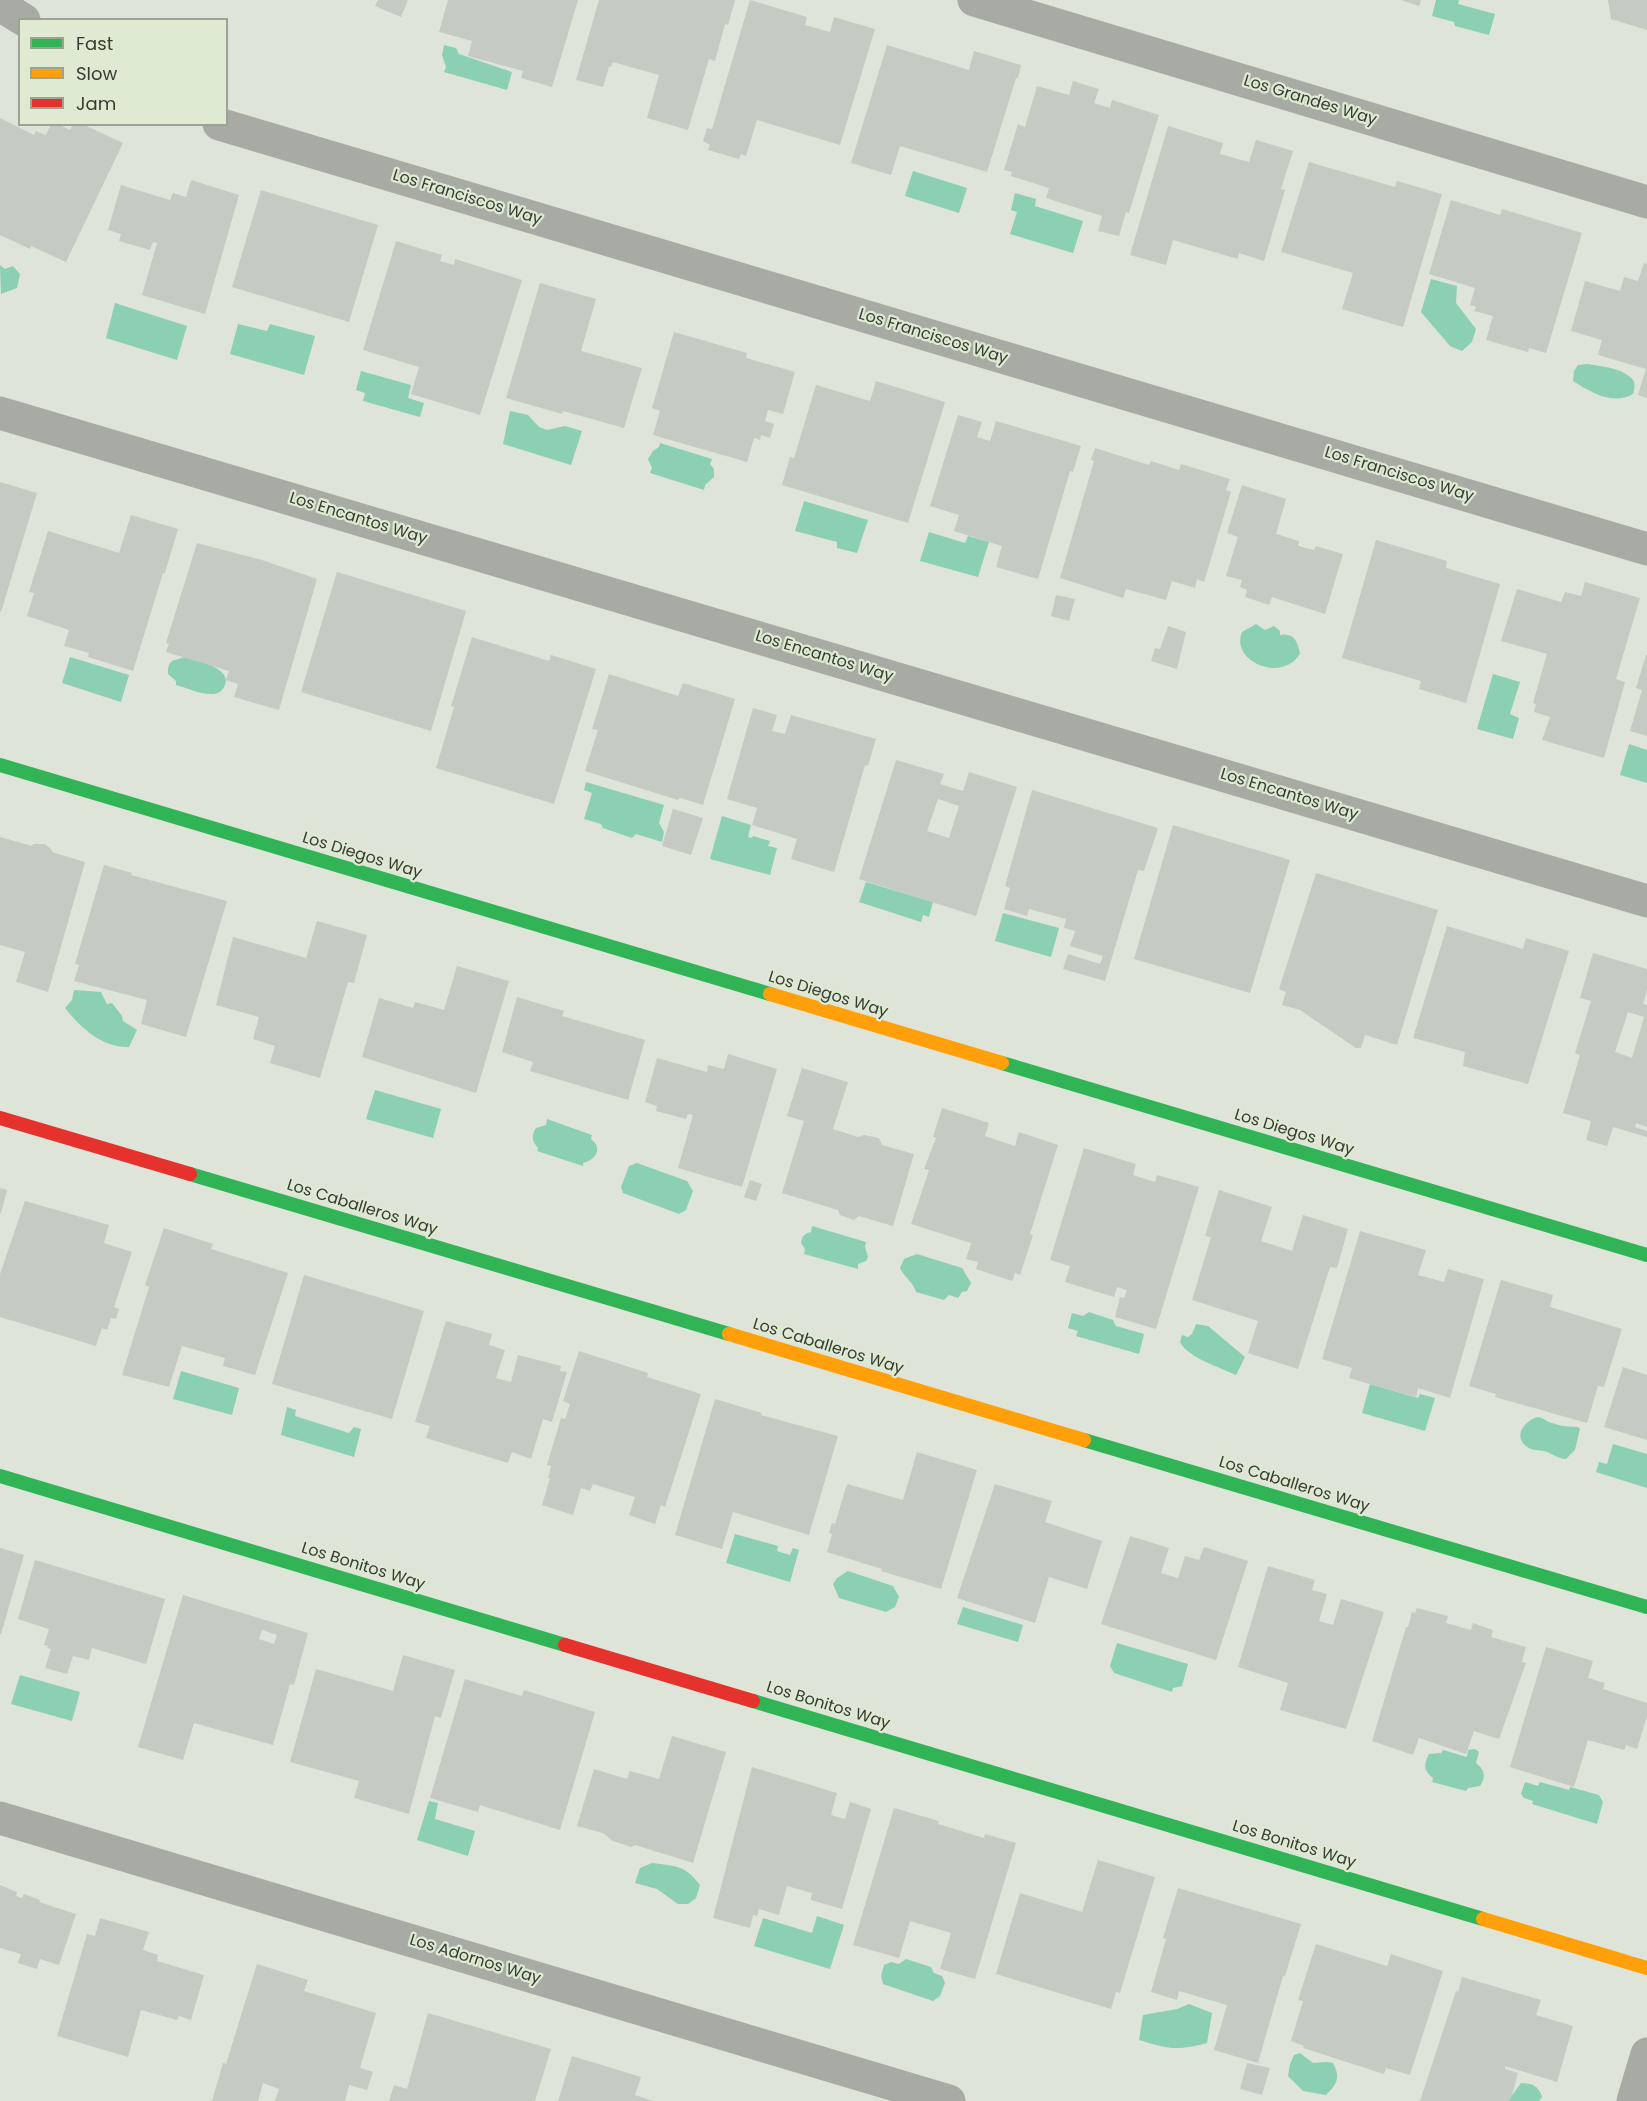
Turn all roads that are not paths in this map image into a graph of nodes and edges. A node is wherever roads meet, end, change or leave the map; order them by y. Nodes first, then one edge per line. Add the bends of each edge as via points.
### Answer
1 (974, 0) edge
2 (0, 5) edge
3 (21, 18) edge
4 (226, 126) edge
5 (1647, 202) edge
6 (0, 413) edge
7 (1647, 549) edge
8 (0, 765) edge
9 (1647, 901) edge
10 (0, 1118) edge
11 (1647, 1255) edge
12 (0, 1476) edge
13 (1647, 1607) edge
14 (0, 1818) edge
15 (1647, 1968) edge
16 (1647, 2054) edge
17 (949, 2101) edge
18 (1633, 2101) edge

1 - 5 street, Los Grandes Way
2 - 3 street
4 - 7 street, Los Franciscos Way
6 - 9 street, Los Encantos Way
8 - 11 street, Los Diegos Way
10 - 13 street, Los Caballeros Way
12 - 15 street, Los Bonitos Way
14 - 17 street, Los Adornos Way
16 - 18 street

